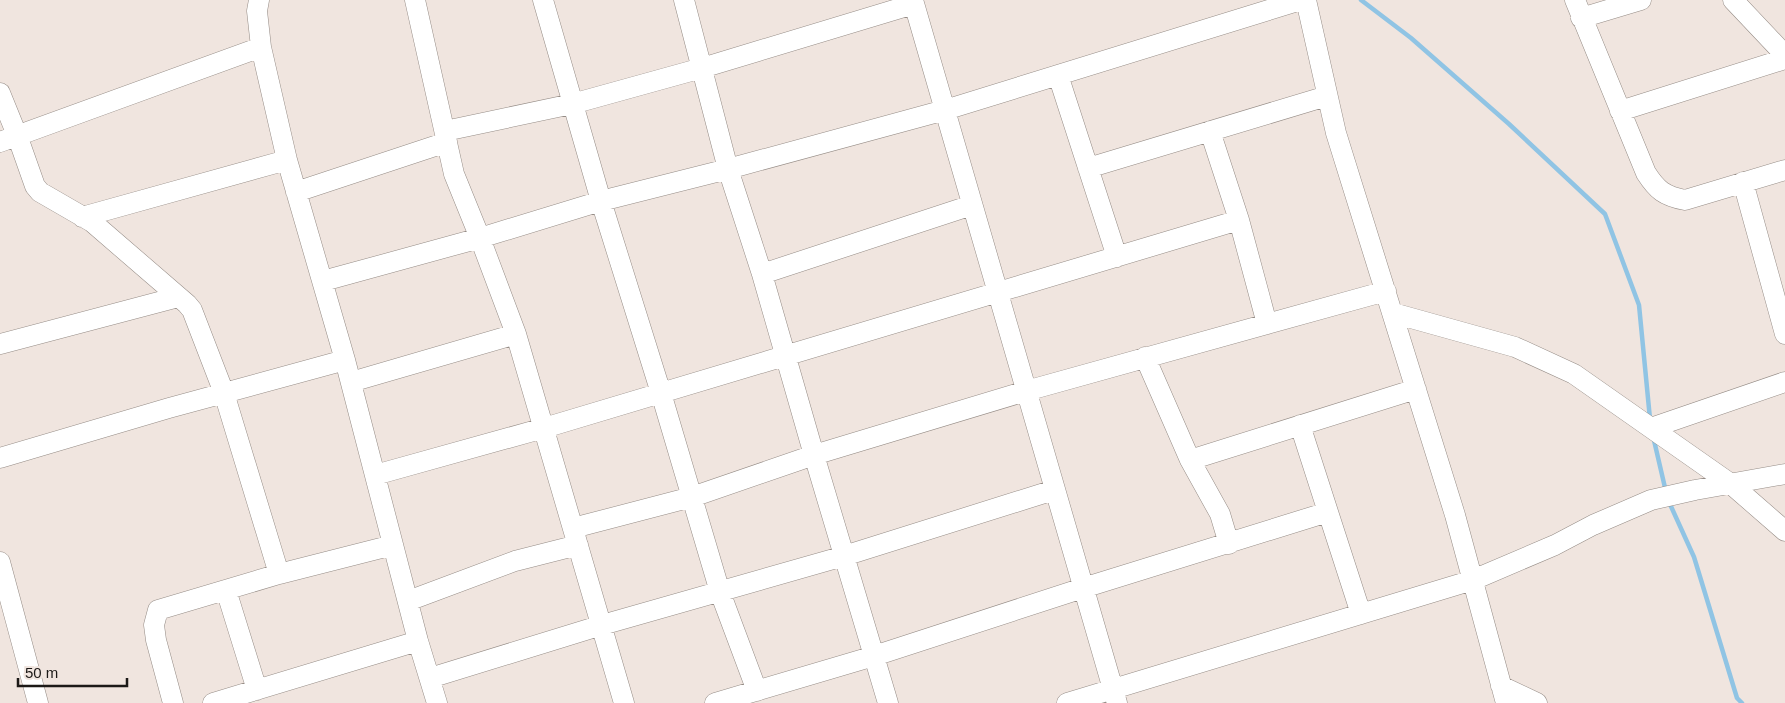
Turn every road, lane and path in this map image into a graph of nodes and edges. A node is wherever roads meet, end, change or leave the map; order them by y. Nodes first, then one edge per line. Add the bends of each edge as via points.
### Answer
1 (415, 0) edge
2 (543, 0) edge
3 (684, 0) edge
4 (1301, 0) edge
5 (1306, 0) edge
6 (1641, 0) edge
7 (1733, 0) edge
8 (913, 2) edge
9 (256, 4) edge
10 (1578, 9) edge
11 (261, 47) junction
12 (1785, 57) edge
13 (702, 68) junction
14 (1058, 75) junction
15 (0, 93) edge
16 (1327, 96) junction
17 (572, 104) junction
18 (945, 110) junction
19 (1620, 111) junction
20 (1210, 131) junction
21 (446, 136) junction
22 (8, 138) edge
23 (287, 160) junction
24 (1088, 168) junction
25 (728, 169) junction
26 (1785, 170) edge
27 (1744, 182) junction
28 (296, 192) junction
29 (601, 201) junction
30 (972, 205) junction
31 (82, 217) junction
32 (1239, 220) junction
33 (480, 238) junction
34 (1117, 257) junction
35 (762, 274) junction
36 (323, 281) junction
37 (1779, 288) edge
38 (1386, 291) junction
39 (997, 293) junction
40 (178, 297) junction
41 (1393, 312) junction
42 (1267, 324) junction
43 (516, 334) junction
44 (1785, 334) edge
45 (0, 344) edge
46 (785, 356) junction
47 (1145, 357) junction
48 (345, 360) junction
49 (351, 382) junction
50 (1785, 382) edge
51 (1416, 389) junction
52 (1026, 391) junction
53 (224, 393) junction
54 (661, 393) junction
55 (1300, 426) junction
56 (544, 428) junction
57 (1651, 428) junction
58 (814, 455) junction
59 (0, 458) edge
60 (1190, 460) junction
61 (1785, 474) edge
62 (375, 475) junction
63 (1731, 484) junction
64 (1054, 490) junction
65 (692, 497) junction
66 (1328, 512) junction
67 (1785, 531) edge
68 (576, 536) junction
69 (1229, 544) junction
70 (393, 545) junction
71 (844, 556) junction
72 (0, 562) edge
73 (279, 574) junction
74 (1472, 580) junction
75 (1083, 588) junction
76 (226, 590) junction
77 (720, 592) junction
78 (408, 601) junction
79 (7, 613) edge
80 (1361, 614) junction
81 (602, 625) junction
82 (418, 641) junction
83 (874, 656) junction
84 (430, 678) junction
85 (257, 690) junction
86 (757, 690) junction
87 (1504, 695) edge
88 (1115, 696) edge
89 (38, 703) edge
90 (173, 703) edge
91 (213, 703) edge
92 (437, 703) edge
93 (624, 703) edge
94 (715, 703) edge
95 (888, 703) edge
96 (1067, 703) edge
97 (1537, 703) edge

1 - 21 street
2 - 17 street
3 - 13 street
4 - 14 street
5 - 16 street
6 - 10 street
7 - 12 street
8 - 13 street
8 - 18 street
9 - 11 street
10 - 19 street
11 - 22 street
11 - 23 street
12 - 19 street
13 - 17 street
13 - 25 street
14 - 18 street
14 - 24 street
15 - 22 street
16 - 20 street
16 - 38 street
17 - 21 street
17 - 29 street
18 - 25 street
18 - 30 street
19 - 27 street via 1646,173 1661,192 1685,200
20 - 24 street
20 - 32 street
21 - 28 street
21 - 33 street via 454,174
22 - 31 street via 40,192
23 - 28 street
23 - 31 street
24 - 34 street
25 - 29 street
25 - 35 street
26 - 27 street
27 - 37 street
28 - 36 street
29 - 33 street
29 - 54 street
30 - 35 street
30 - 39 street
31 - 40 street via 92,222
32 - 34 street
32 - 42 street
33 - 36 street
33 - 43 street
34 - 39 street
35 - 46 street
36 - 48 street
37 - 44 street
38 - 41 street
38 - 42 street
39 - 46 street
39 - 52 street
40 - 45 street
40 - 53 street via 192,310
41 - 51 street
41 - 57 street via 1516,347 1543,359 1574,374
42 - 47 street
43 - 49 street
43 - 56 street
46 - 54 street
46 - 58 street
47 - 52 street
47 - 60 street
48 - 49 street
48 - 53 street
49 - 62 street
50 - 57 street
51 - 55 street
51 - 74 street
52 - 58 street
52 - 64 street
53 - 59 street
53 - 73 street
54 - 56 street
54 - 65 street
55 - 60 street
55 - 66 street
56 - 62 street
56 - 68 street
57 - 63 street
58 - 65 street
58 - 71 street
60 - 69 street via 1220,514
61 - 63 street
62 - 70 street
63 - 67 street
63 - 74 street via 1651,500
64 - 71 street
64 - 75 street
65 - 68 street
65 - 77 street
66 - 69 street
66 - 80 street
68 - 78 street
68 - 81 street
69 - 75 street
70 - 73 street
70 - 78 street
71 - 77 street
71 - 83 street
72 - 79 street
73 - 76 street
74 - 80 street
74 - 87 street
75 - 83 street
75 - 88 street
76 - 85 street
76 - 90 street via 158,610 154,625
77 - 81 street
77 - 86 street
78 - 82 street
79 - 89 street
80 - 88 street
81 - 84 street
81 - 93 street
82 - 84 street
82 - 85 street
83 - 86 street
83 - 95 street
84 - 92 street
85 - 91 street
86 - 94 street
87 - 97 street
88 - 96 street

